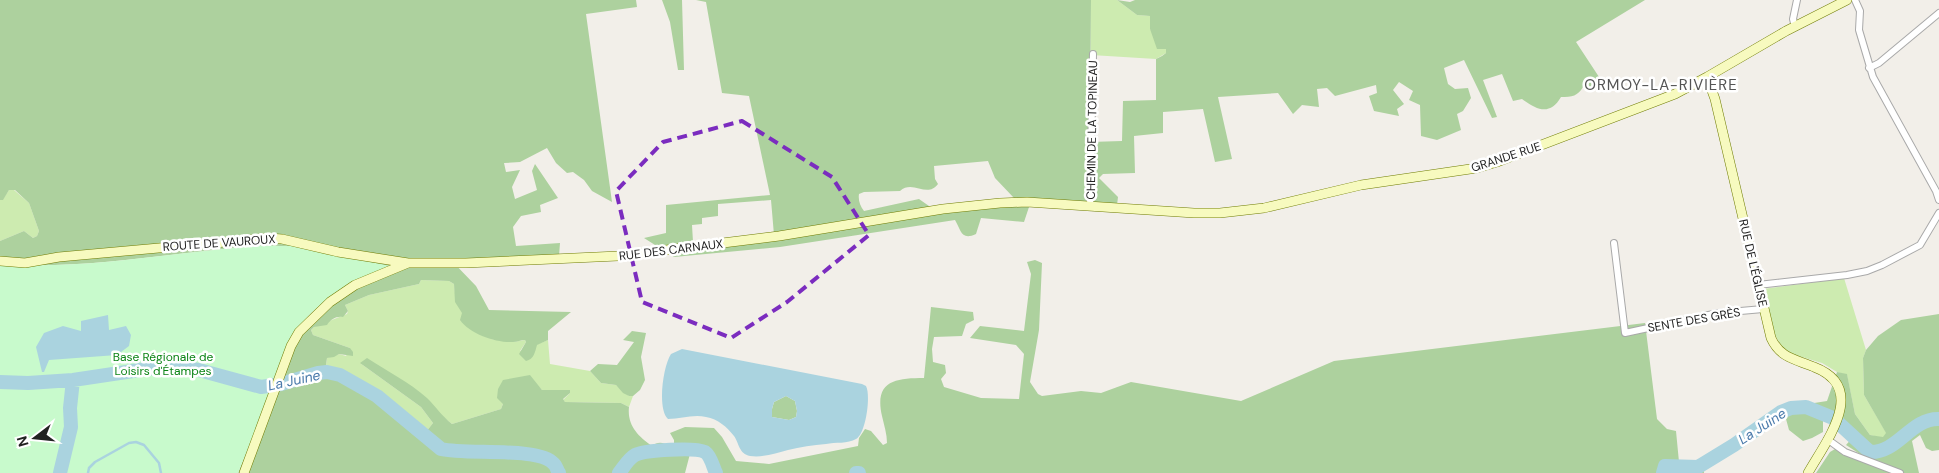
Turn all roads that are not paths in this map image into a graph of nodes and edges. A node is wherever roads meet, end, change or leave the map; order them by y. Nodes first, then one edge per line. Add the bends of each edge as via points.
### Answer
1 (1797, 0) edge
2 (1847, 0) edge
3 (1855, 0) edge
4 (1939, 13) edge
5 (1795, 27) junction
6 (1093, 54) dead end
7 (1869, 68) junction
8 (1707, 77) junction
9 (1939, 200) edge
10 (1090, 207) junction
11 (1106, 208) joint
12 (1939, 213) edge
13 (1614, 243) dead end
14 (0, 260) edge
15 (408, 263) junction
16 (1758, 285) junction
17 (1763, 309) junction
18 (1827, 439) junction
19 (244, 473) edge
20 (1808, 473) edge
21 (1900, 473) edge

1 - 5 street via 1793,19
2 - 5 street, GRANDE RUE
3 - 7 street via 1860,11 1859,30
4 - 7 street
5 - 8 street, GRANDE RUE
6 - 10 street, CHEMIN DE LA TOPINEAU
7 - 9 street
8 - 11 street, GRANDE RUE via 1675,94 1478,168 1361,185 1244,211 1194,213
8 - 16 street, RUE DE L'ÉGLISE via 1715,99
10 - 11 street, RUE DES CARNAUX
10 - 15 street, RUE DES CARNAUX via 1000,203 944,208 724,244 618,256
12 - 16 street via 1920,245 1867,271
13 - 17 street, SENTE DES GRÈS via 1626,333 1718,313
14 - 15 street, ROUTE DE VAUROUX via 25,262 269,238
15 - 19 street, RUE DES CARNAUX via 355,285 330,302 299,332
16 - 17 street, RUE DE L'ÉGLISE
17 - 18 street, RUE DE L'ÉGLISE via 1770,338 1781,353 1824,371 1832,377 1841,395 1842,404
18 - 20 street
18 - 21 street via 1845,452

